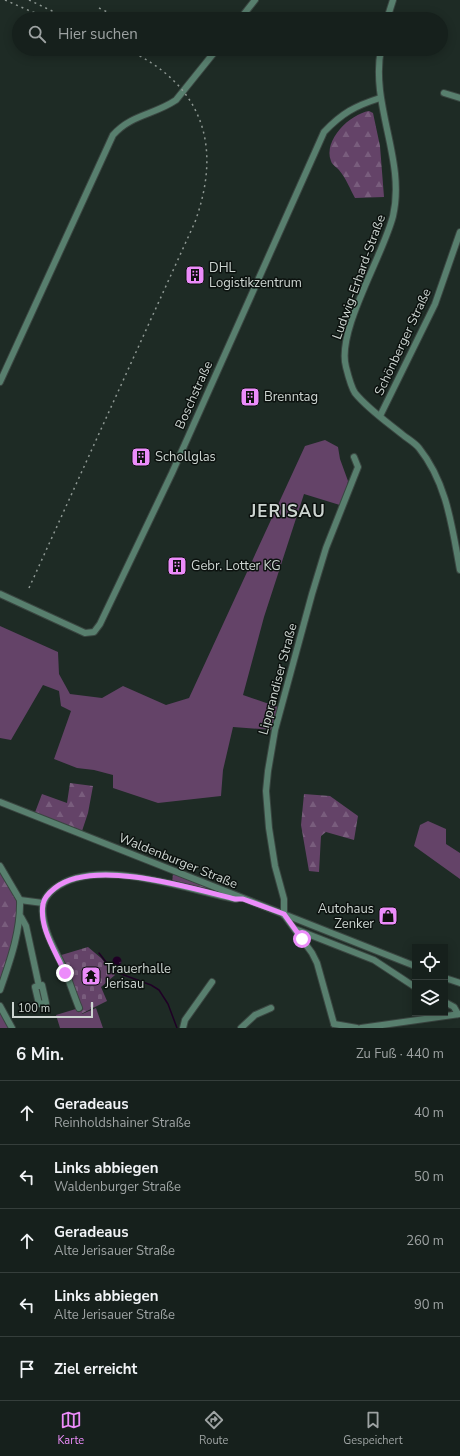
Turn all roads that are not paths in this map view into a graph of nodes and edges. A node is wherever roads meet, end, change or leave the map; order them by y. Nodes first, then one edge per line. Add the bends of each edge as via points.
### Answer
1 (255, 0) edge
2 (393, 0) edge
3 (246, 12) edge
4 (389, 12) edge
5 (211, 56) edge
6 (380, 56) edge
7 (444, 93) dead end
8 (380, 98) junction
9 (460, 98) edge
10 (460, 232) edge
11 (0, 382) edge
12 (380, 416) junction
13 (354, 457) dead end
14 (457, 536) edge
15 (460, 570) edge
16 (0, 594) edge
17 (0, 802) edge
18 (0, 866) edge
19 (243, 899) junction
20 (20, 900) junction
21 (43, 903) junction
22 (284, 914) junction
23 (21, 917) junction
24 (295, 929) junction
25 (412, 965) edge
26 (448, 979) edge
27 (212, 982) dead end
28 (460, 983) edge
29 (412, 985) edge
30 (39, 986) dead end
31 (0, 990) edge
32 (448, 1004) edge
33 (0, 1006) edge
34 (79, 1008) dead end
35 (271, 1008) dead end
36 (459, 1014) edge
37 (331, 1026) edge
38 (12, 1028) edge
39 (183, 1028) edge
40 (241, 1028) edge
41 (357, 1028) edge
42 (361, 1028) edge

1 - 3 street
2 - 4 street
5 - 11 street via 176,100 168,106 130,120 110,139
6 - 8 street, Ludwig-Erhard-Straße
7 - 9 street
8 - 12 street, Ludwig-Erhard-Straße via 393,161 396,192 393,216 382,251 352,319 344,345 345,366 355,392
8 - 16 street, Boschstraße via 360,104 340,115 324,132 172,473 94,632 86,633
10 - 12 street, Schönberger Straße via 435,304
12 - 14 street, Ludwig-Erhard-Straße via 418,447 433,468 444,491
13 - 22 street, Lipprandiser Straße via 358,467 326,548 312,594 275,730 268,771 266,791 269,828 284,899
14 - 15 street, Ludwig-Erhard-Straße
17 - 19 street, Waldenburger Straße
18 - 20 street
19 - 21 street via 121,875 96,875 72,878 48,893
19 - 22 street, Waldenburger Straße
20 - 21 street
20 - 23 street
21 - 34 street via 42,915 46,931
22 - 24 street
22 - 25 street, Waldenburger Straße
23 - 30 street via 26,926
23 - 31 street
24 - 29 street via 374,960
24 - 37 street via 316,963
26 - 28 street
27 - 39 street via 185,1020
32 - 36 street
33 - 38 street
35 - 40 street via 255,1015
36 - 42 street
37 - 41 street

